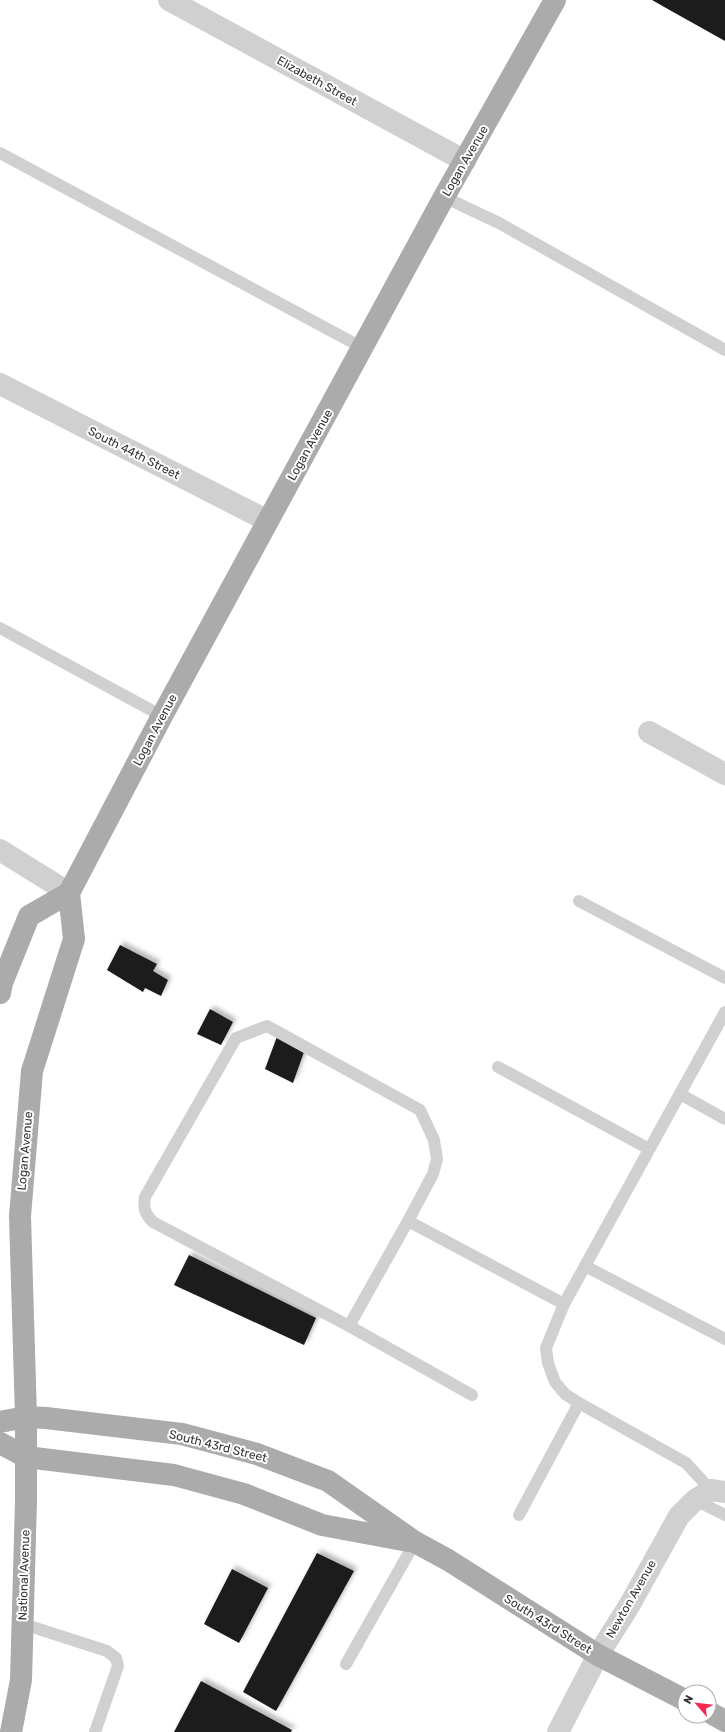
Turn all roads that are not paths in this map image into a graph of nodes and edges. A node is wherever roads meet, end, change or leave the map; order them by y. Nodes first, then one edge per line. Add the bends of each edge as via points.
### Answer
1 (169, 0) edge
2 (555, 0) edge
3 (0, 153) edge
4 (465, 161) junction
5 (444, 197) junction
6 (363, 348) junction
7 (725, 350) edge
8 (0, 384) edge
9 (268, 521) junction
10 (0, 628) edge
11 (162, 716) junction
12 (649, 732) dead end
13 (725, 774) edge
14 (0, 850) edge
15 (69, 893) junction
16 (579, 901) dead end
17 (725, 978) edge
18 (0, 993) edge
19 (725, 1012) edge
20 (498, 1067) dead end
21 (680, 1094) junction
22 (725, 1119) edge
23 (650, 1149) junction
24 (408, 1221) junction
25 (585, 1266) junction
26 (564, 1304) junction
27 (349, 1326) junction
28 (725, 1339) edge
29 (472, 1396) dead end
30 (579, 1403) junction
31 (26, 1417) junction
32 (0, 1422) edge
33 (0, 1443) edge
34 (26, 1457) junction
35 (710, 1494) edge
36 (519, 1515) dead end
37 (725, 1515) edge
38 (415, 1542) junction
39 (23, 1624) junction
40 (598, 1655) junction
41 (346, 1664) dead end
42 (677, 1696) edge
43 (12, 1732) edge
44 (95, 1732) edge
45 (558, 1732) edge

1 - 4 street, Elizabeth Street
2 - 4 main road, Logan Avenue
3 - 6 lane
4 - 5 main road, Logan Avenue
5 - 6 main road, Logan Avenue
5 - 7 lane via 499,223
6 - 9 main road, Logan Avenue
8 - 9 street, South 44th Street
9 - 11 main road, Logan Avenue
10 - 11 lane
11 - 15 main road, Logan Avenue
12 - 13 street
14 - 15 street
15 - 18 main road via 29,916
15 - 31 main road, Logan Avenue via 74,939 31,1079 20,1216
16 - 17 lane
19 - 21 lane
20 - 23 lane
21 - 22 lane
21 - 23 lane
23 - 25 lane
24 - 26 lane
24 - 27 lane
24 - 27 lane via 433,1174 437,1159 434,1140 420,1110 266,1026 236,1038 146,1197 143,1206 146,1215 154,1222
25 - 26 lane
25 - 28 lane
26 - 30 lane via 546,1348 548,1363 555,1382 565,1394
27 - 29 lane
30 - 35 lane via 686,1463
30 - 36 lane
31 - 32 main road, South 43rd Street
31 - 34 main road, National Avenue
31 - 38 main road, South 43rd Street via 182,1434 257,1454 328,1481
33 - 34 main road, South 43rd Street
34 - 38 main road, South 43rd Street via 174,1475 244,1494 322,1525
34 - 39 main road, National Avenue
35 - 37 lane
35 - 40 street, Newton Avenue via 679,1516 629,1606
38 - 40 main road, South 43rd Street via 448,1560
38 - 41 lane
39 - 43 main road, National Avenue via 21,1680
39 - 44 lane via 107,1651 116,1658 118,1666
40 - 42 main road, South 43rd Street
40 - 45 street, Newton Avenue

